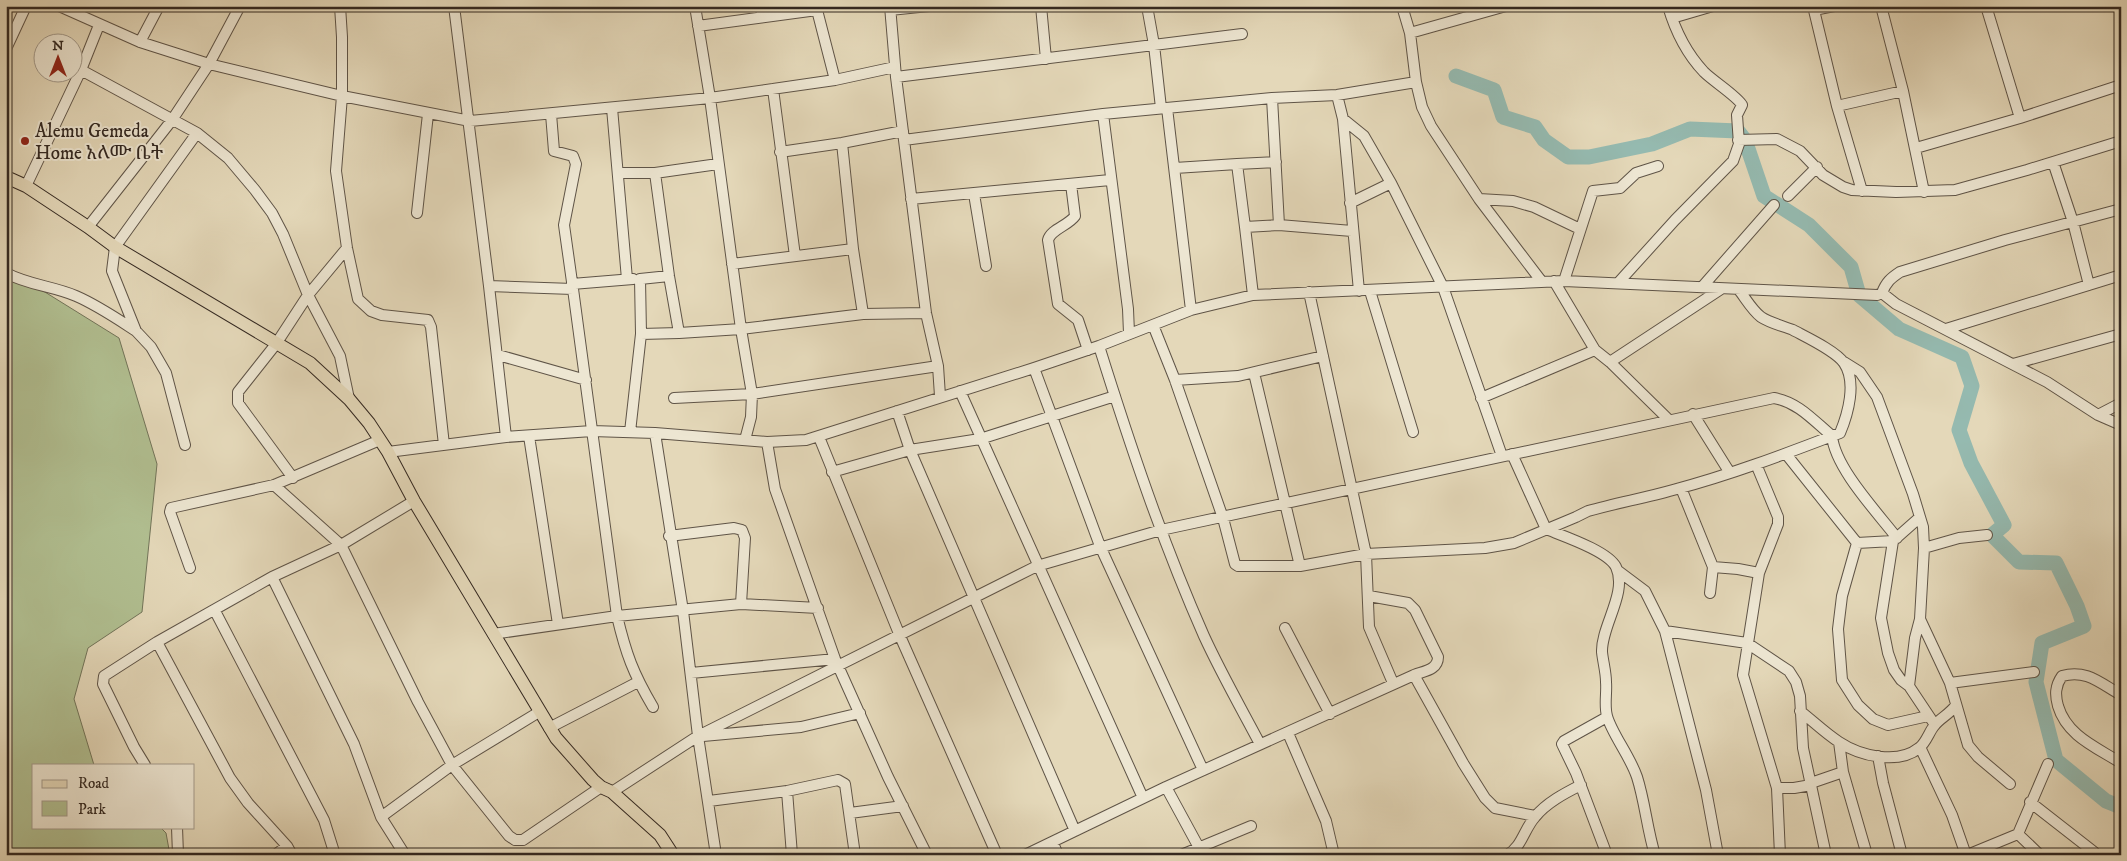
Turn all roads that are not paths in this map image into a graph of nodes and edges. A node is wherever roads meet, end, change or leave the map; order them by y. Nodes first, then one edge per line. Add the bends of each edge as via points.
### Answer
1 (26, 6) edge
2 (59, 6) edge
3 (159, 6) edge
4 (240, 6) edge
5 (340, 6) edge
6 (454, 6) edge
7 (695, 6) edge
8 (761, 6) edge
9 (929, 6) edge
10 (1040, 6) edge
11 (1147, 6) edge
12 (1402, 6) edge
13 (1506, 6) edge
14 (1668, 6) edge
15 (1713, 6) edge
16 (1834, 6) edge
17 (1881, 6) edge
18 (1986, 6) edge
19 (817, 8) edge
20 (890, 8) edge
21 (1813, 8) edge
22 (1471, 11) edge
23 (762, 17) junction
24 (1672, 18) junction
25 (99, 25) junction
26 (698, 26) junction
27 (1410, 33) junction
28 (1242, 34) dead end
29 (140, 42) junction
30 (1154, 45) junction
31 (6, 49) edge
32 (1046, 59) junction
33 (209, 64) junction
34 (82, 68) edge
35 (82, 71) edge
36 (895, 72) junction
37 (835, 80) junction
38 (75, 82) edge
39 (1416, 82) junction
40 (2121, 85) edge
41 (773, 89) junction
42 (1903, 91) junction
43 (1337, 95) junction
44 (342, 96) junction
45 (710, 98) junction
46 (1272, 98) junction
47 (1837, 106) junction
48 (612, 108) junction
49 (1164, 108) junction
50 (428, 114) junction
51 (551, 114) junction
52 (1103, 114) junction
53 (2020, 118) junction
54 (172, 120) junction
55 (1343, 120) junction
56 (470, 121) junction
57 (197, 133) junction
58 (904, 136) junction
59 (1738, 140) junction
60 (2121, 141) edge
61 (842, 143) junction
62 (1916, 148) junction
63 (780, 152) junction
64 (1276, 162) junction
65 (2053, 162) junction
66 (718, 164) junction
67 (1237, 164) junction
68 (1658, 166) dead end
69 (1817, 167) junction
70 (1175, 168) junction
71 (655, 173) junction
72 (618, 174) junction
73 (6, 177) edge
74 (1110, 180) junction
75 (1391, 183) junction
76 (1071, 184) junction
77 (26, 186) junction
78 (1862, 191) junction
79 (1924, 192) junction
80 (974, 194) junction
81 (1788, 196) dead end
82 (911, 199) junction
83 (1479, 200) junction
84 (1350, 203) junction
85 (1774, 205) dead end
86 (2121, 209) edge
87 (417, 213) dead end
88 (2073, 222) junction
89 (1278, 225) junction
90 (88, 226) junction
91 (1245, 227) junction
92 (1580, 229) junction
93 (1352, 231) junction
94 (115, 246) junction
95 (347, 248) junction
96 (853, 249) junction
97 (795, 256) junction
98 (732, 264) junction
99 (986, 266) dead end
100 (6, 273) edge
101 (2121, 274) edge
102 (668, 276) junction
103 (627, 279) junction
104 (640, 279) junction
105 (1559, 281) junction
106 (1542, 282) junction
107 (1618, 283) junction
108 (2089, 285) junction
109 (490, 286) junction
110 (572, 287) junction
111 (1443, 288) junction
112 (1702, 288) junction
113 (1721, 289) junction
114 (1740, 290) junction
115 (1359, 291) junction
116 (1370, 291) junction
117 (1309, 292) junction
118 (1880, 294) junction
119 (308, 295) junction
120 (1253, 295) junction
121 (1191, 310) junction
122 (926, 313) junction
123 (863, 314) junction
124 (1153, 324) junction
125 (741, 329) junction
126 (1946, 329) junction
127 (136, 331) junction
128 (679, 333) junction
129 (1129, 333) junction
130 (642, 334) junction
131 (2121, 334) edge
132 (276, 344) junction
133 (1099, 346) junction
134 (1088, 350) junction
135 (1595, 350) junction
136 (498, 355) junction
137 (1323, 356) junction
138 (1610, 362) junction
139 (1844, 362) junction
140 (2013, 364) junction
141 (938, 366) junction
142 (1034, 368) junction
143 (1254, 373) junction
144 (586, 380) junction
145 (1175, 380) junction
146 (960, 390) junction
147 (752, 394) junction
148 (940, 396) junction
149 (1115, 396) junction
150 (674, 398) dead end
151 (1481, 398) junction
152 (349, 399) junction
153 (2121, 403) edge
154 (897, 411) junction
155 (1693, 414) junction
156 (2098, 415) junction
157 (1052, 418) junction
158 (1669, 420) junction
159 (2121, 425) edge
160 (592, 432) junction
161 (630, 432) junction
162 (1413, 432) dead end
163 (655, 433) junction
164 (529, 436) junction
165 (1832, 436) junction
166 (506, 437) junction
167 (819, 437) junction
168 (980, 438) junction
169 (380, 440) junction
170 (745, 440) junction
171 (767, 442) junction
172 (185, 445) dead end
173 (444, 445) junction
174 (910, 450) junction
175 (388, 452) junction
176 (1786, 454) junction
177 (1507, 455) junction
178 (1756, 464) junction
179 (832, 472) junction
180 (1730, 473) junction
181 (293, 478) junction
182 (274, 485) junction
183 (1682, 488) junction
184 (1352, 489) junction
185 (414, 501) junction
186 (1286, 504) junction
187 (1223, 518) junction
188 (1919, 518) junction
189 (1161, 530) junction
190 (1546, 530) junction
191 (1986, 535) dead end
192 (669, 536) junction
193 (1895, 540) junction
194 (1857, 543) junction
195 (341, 545) junction
196 (1100, 546) junction
197 (1924, 548) junction
198 (1366, 554) junction
199 (1037, 566) junction
200 (1300, 566) junction
201 (1713, 567) junction
202 (190, 568) dead end
203 (1617, 570) junction
204 (1759, 574) junction
205 (272, 578) junction
206 (1710, 593) dead end
207 (1369, 596) junction
208 (974, 598) junction
209 (741, 604) junction
210 (818, 608) junction
211 (215, 611) junction
212 (682, 611) junction
213 (617, 616) junction
214 (1920, 619) junction
215 (558, 624) junction
216 (1285, 628) dead end
217 (1666, 632) junction
218 (493, 634) junction
219 (900, 636) junction
220 (157, 642) junction
221 (1747, 643) junction
222 (837, 663) junction
223 (2034, 672) dead end
224 (691, 673) junction
225 (1414, 675) junction
226 (638, 682) junction
227 (1394, 683) junction
228 (1950, 683) junction
229 (1909, 686) junction
230 (2121, 695) edge
231 (1956, 705) junction
232 (653, 707) dead end
233 (1800, 711) junction
234 (539, 712) junction
235 (860, 712) junction
236 (1330, 714) junction
237 (1928, 716) junction
238 (1607, 717) junction
239 (1935, 725) junction
240 (549, 728) junction
241 (1288, 733) junction
242 (698, 736) junction
243 (1839, 742) junction
244 (1260, 744) junction
245 (1920, 747) junction
246 (1878, 756) junction
247 (2121, 763) edge
248 (144, 764) edge
249 (2048, 764) dead end
250 (452, 765) junction
251 (1203, 770) junction
252 (1843, 772) junction
253 (1811, 784) junction
254 (2010, 784) dead end
255 (1581, 785) junction
256 (1166, 787) junction
257 (1777, 788) junction
258 (606, 789) junction
259 (787, 791) junction
260 (1143, 798) junction
261 (709, 801) junction
262 (2030, 802) junction
263 (903, 806) junction
264 (850, 813) junction
265 (1535, 816) junction
266 (380, 817) junction
267 (1251, 826) dead end
268 (177, 828) edge
269 (1075, 831) junction
270 (2018, 834) junction
271 (1053, 843) junction
272 (290, 850) edge
273 (1201, 850) edge
274 (2094, 852) dead end
275 (1512, 854) edge
276 (1969, 854) edge
277 (178, 855) edge
278 (275, 855) edge
279 (335, 855) edge
280 (405, 855) edge
281 (673, 855) edge
282 (716, 855) edge
283 (792, 855) edge
284 (855, 855) edge
285 (928, 855) edge
286 (997, 855) edge
287 (1025, 855) edge
288 (1058, 855) edge
289 (1181, 855) edge
290 (1334, 855) edge
291 (1607, 855) edge
292 (1655, 855) edge
293 (1718, 855) edge
294 (1780, 855) edge
295 (1826, 855) edge
296 (1866, 855) edge
297 (1902, 855) edge
298 (2040, 855) edge

1 - 31 street
2 - 25 street
3 - 29 street
4 - 33 street
5 - 44 street
6 - 56 street
7 - 26 street
8 - 23 street
9 - 20 street
10 - 32 street
11 - 30 street
12 - 27 street
13 - 22 street
14 - 24 street
15 - 24 street
16 - 21 street
17 - 42 street
18 - 53 street
19 - 23 street
19 - 37 street
20 - 36 street
21 - 47 street
22 - 27 street
23 - 26 street
24 - 59 street via 1681,38 1704,71 1740,101
25 - 29 street
25 - 34 street
26 - 45 street
27 - 39 street
28 - 30 street
29 - 33 street
30 - 32 street
30 - 49 street
32 - 36 street
33 - 44 street
33 - 54 street
35 - 54 street
36 - 37 street
36 - 58 street
37 - 41 street
38 - 77 street
39 - 43 street
39 - 83 street via 1422,108 1431,126
40 - 53 street
41 - 45 street
41 - 63 street
42 - 47 street
42 - 62 street
43 - 46 street
43 - 55 street
44 - 50 street
44 - 95 street via 336,171
45 - 48 street
45 - 66 street
46 - 49 street
46 - 64 street
47 - 78 street
48 - 51 street
48 - 72 street
49 - 52 street
49 - 70 street
50 - 56 street
50 - 87 street
51 - 56 street
51 - 110 street via 554,151 573,156 576,164 564,225
52 - 58 street
52 - 74 street
53 - 62 street
54 - 57 street
54 - 90 street
55 - 75 street via 1364,136
55 - 84 street
56 - 109 street
57 - 94 street
57 - 119 street via 228,158 272,213
58 - 61 street
58 - 82 street
59 - 69 street via 1777,139 1800,151
59 - 107 street via 1738,151 1733,161
60 - 65 street
61 - 63 street
61 - 96 street
62 - 79 street
63 - 97 street
64 - 67 street
64 - 89 street
65 - 79 street via 1954,190
65 - 88 street
66 - 71 street
66 - 98 street
67 - 70 street
67 - 91 street
68 - 92 street via 1636,173 1620,188 1593,191
69 - 78 street via 1823,175 1843,187
69 - 81 street
70 - 121 street
71 - 72 street
71 - 102 street
72 - 103 street
73 - 77 main road
74 - 76 street
74 - 129 street
75 - 84 street
75 - 111 street
76 - 80 street
76 - 134 street via 1075,216 1048,240 1058,304 1078,320
77 - 90 main road
78 - 79 street
80 - 82 street
80 - 99 street
82 - 122 street
83 - 92 street via 1514,201
83 - 106 street
84 - 93 street
85 - 112 street
86 - 88 street
88 - 108 street
88 - 118 street via 1900,272 1890,278
89 - 91 street
89 - 93 street
90 - 94 main road
91 - 120 street
92 - 105 street
93 - 115 street
94 - 127 street via 112,271
94 - 132 main road
95 - 119 street
95 - 173 street via 358,299 364,306 382,315 423,318 432,326
96 - 97 street
96 - 123 street
97 - 98 street
98 - 125 street
100 - 127 street via 95,304
101 - 108 street
102 - 104 street
102 - 128 street
103 - 104 street
103 - 110 street
104 - 130 street
105 - 106 street
105 - 107 street
105 - 135 street
106 - 111 street
107 - 112 street
108 - 126 street
109 - 110 street
109 - 136 street
110 - 144 street
111 - 116 street
111 - 151 street
112 - 113 street
113 - 114 street
113 - 138 street
114 - 118 street
114 - 139 street via 1762,317 1807,337
115 - 116 street
115 - 117 street
116 - 162 street
117 - 120 street
117 - 137 street
118 - 126 street
119 - 132 street
119 - 152 street via 340,356
120 - 121 street
121 - 124 street
122 - 123 street
122 - 141 street
123 - 125 street
124 - 129 street
124 - 145 street
125 - 128 street
125 - 147 street
126 - 140 street
127 - 172 street via 151,347 166,373
128 - 130 street
129 - 133 street
130 - 161 street
131 - 140 street
132 - 152 main road via 310,364
132 - 181 street via 238,392 237,398
133 - 134 street
133 - 149 street
134 - 142 street
135 - 138 street
135 - 151 street
136 - 144 street
136 - 166 street
137 - 143 street
137 - 184 street
138 - 158 street
139 - 165 street via 1849,375 1850,394 1840,433
139 - 188 street via 1860,372 1878,397
140 - 156 street
141 - 147 street
141 - 148 street
142 - 146 street
142 - 157 street
143 - 145 street
143 - 186 street
144 - 160 street
145 - 187 street
146 - 148 street
146 - 168 street
147 - 150 street
147 - 170 street
148 - 154 street
149 - 157 street
149 - 189 street via 1137,468
151 - 177 street
152 - 169 main road
153 - 156 street
154 - 167 street
154 - 174 street
155 - 158 street
155 - 165 street via 1774,398 1787,400
155 - 180 street
156 - 159 street
157 - 168 street
157 - 196 street
158 - 177 street
160 - 161 street
160 - 164 street
160 - 213 street
161 - 163 street
163 - 170 street
163 - 192 street
164 - 166 street
164 - 215 street
165 - 176 street
165 - 193 street via 1833,449 1847,473
166 - 173 street
167 - 171 street
167 - 179 street
168 - 174 street
168 - 199 street
169 - 175 main road
169 - 181 street
170 - 171 street
171 - 210 street via 775,489
173 - 175 street
174 - 179 street
174 - 208 street
175 - 185 main road
176 - 178 street
176 - 194 street
177 - 184 street
177 - 190 street
178 - 180 street
178 - 204 street via 1778,517
179 - 219 street
180 - 183 street
181 - 182 street
182 - 195 street
182 - 202 street via 171,508
183 - 190 street via 1588,511
183 - 201 street
184 - 186 street
184 - 198 street
185 - 195 street
185 - 218 main road
186 - 187 street
186 - 200 street
187 - 189 street
187 - 200 street via 1233,559 1238,566
188 - 193 street
188 - 197 street
189 - 196 street
189 - 244 street via 1204,637
190 - 198 street via 1514,543 1485,548
190 - 203 street via 1602,555
191 - 197 street
192 - 209 street via 734,528 742,530 745,538
192 - 212 street
193 - 194 street
193 - 229 street via 1880,618 1894,670
194 - 237 street via 1838,629 1842,680 1858,705 1873,719 1888,724
195 - 205 street
195 - 250 street
196 - 199 street
196 - 251 street
197 - 214 street
198 - 200 street
198 - 207 street
199 - 208 street
199 - 260 street
201 - 204 street
201 - 206 street
203 - 217 street via 1645,591
203 - 238 street via 1616,599 1602,643
204 - 221 street
205 - 211 street
205 - 266 street via 354,744
207 - 225 street via 1408,603 1416,610 1438,662 1435,667
207 - 227 street via 1369,627
208 - 219 street
208 - 269 street
209 - 210 street
209 - 212 street
210 - 222 street
211 - 220 street
211 - 279 street via 324,820
212 - 213 street
212 - 224 street
213 - 215 street
213 - 226 street
214 - 228 street
214 - 229 street
215 - 218 street
216 - 236 street
217 - 221 street
217 - 293 street via 1704,781
218 - 234 main road
219 - 222 street
219 - 286 street
220 - 248 street via 104,676 103,684
220 - 272 street via 230,778
221 - 233 street via 1789,671 1800,696
221 - 257 street via 1743,675
222 - 224 street
222 - 235 street
222 - 242 street
223 - 228 street
224 - 242 street
225 - 227 street
225 - 265 street via 1486,798 1495,808
226 - 232 street
226 - 240 street
227 - 236 street
228 - 231 street
229 - 237 street
230 - 247 street via 2086,675 2073,673 2062,676 2056,684 2056,700 2062,720 2078,737
231 - 239 street
231 - 254 street via 1968,745
233 - 243 street
233 - 253 street via 1803,748
234 - 240 main road
234 - 250 street
235 - 242 street via 801,726
235 - 263 street
236 - 241 street
237 - 239 street
238 - 255 street via 1562,744
238 - 292 street via 1635,771
239 - 245 street
240 - 258 main road via 574,760
241 - 244 street
241 - 290 street via 1326,821
242 - 258 street
242 - 261 street
243 - 246 street
243 - 252 street
244 - 251 street
245 - 246 street via 1909,754
245 - 276 street
246 - 297 street
249 - 262 street
250 - 258 street via 508,836 515,840 523,840
250 - 266 street
251 - 256 street
252 - 253 street
252 - 296 street
253 - 257 street
253 - 295 street
255 - 265 street via 1559,796
255 - 291 street
256 - 260 street
256 - 273 street
257 - 294 street
258 - 281 main road via 660,835
259 - 261 street
259 - 264 street via 842,781
259 - 283 street
260 - 269 street
261 - 282 street
262 - 270 street
262 - 274 street
263 - 264 street
263 - 285 street
264 - 284 street
265 - 275 street
266 - 280 street
267 - 273 street
268 - 277 street
269 - 271 street
270 - 276 street
270 - 298 street
271 - 287 street
271 - 288 street
272 - 278 street
273 - 289 street

